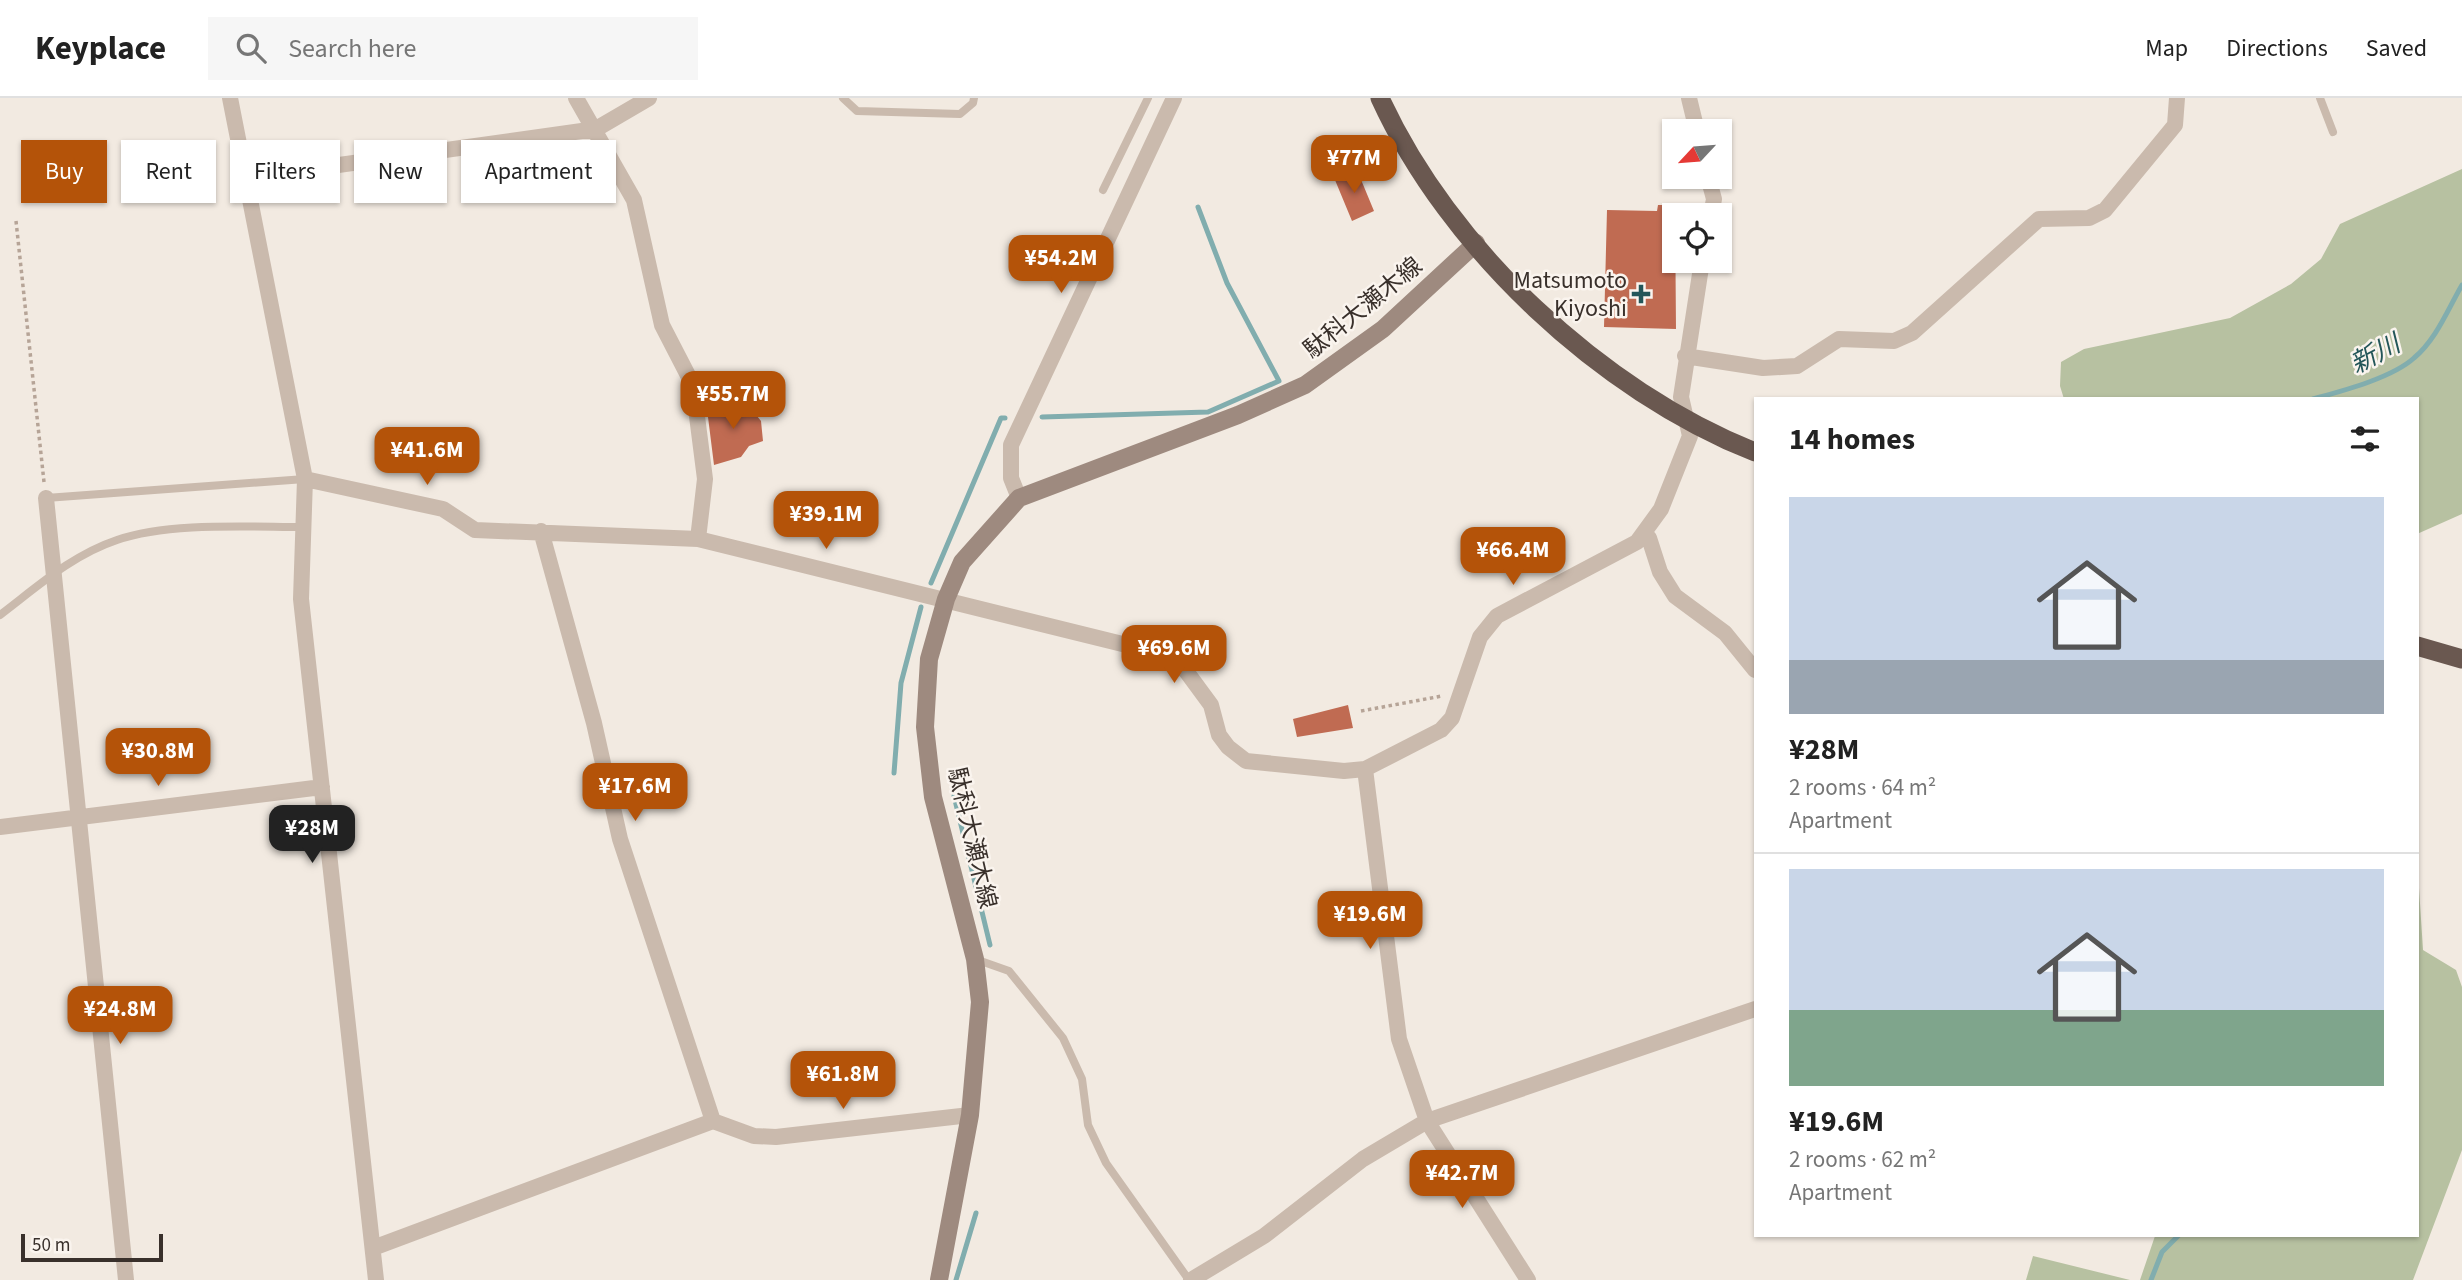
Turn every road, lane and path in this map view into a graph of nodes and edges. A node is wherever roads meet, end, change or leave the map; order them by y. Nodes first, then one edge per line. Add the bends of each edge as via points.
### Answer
1 (230, 98) edge
2 (576, 98) edge
3 (649, 98) edge
4 (843, 98) edge
5 (974, 98) edge
6 (1148, 98) edge
7 (1174, 98) edge
8 (1380, 98) edge
9 (1689, 98) edge
10 (2177, 98) edge
11 (2320, 98) edge
12 (1694, 119) edge
13 (596, 129) junction
14 (2333, 132) dead end
15 (238, 140) edge
16 (340, 165) edge
17 (1103, 190) dead end
18 (251, 203) edge
19 (16, 221) dead end
20 (1476, 243) junction
21 (1700, 273) edge
22 (1685, 356) junction
23 (1686, 420) junction
24 (1754, 452) edge
25 (305, 479) junction
26 (46, 498) junction
27 (1019, 498) junction
28 (303, 527) junction
29 (541, 531) junction
30 (1644, 534) junction
31 (698, 539) junction
32 (52, 573) junction
33 (946, 599) junction
34 (0, 615) edge
35 (2419, 647) edge
36 (2462, 659) edge
37 (1754, 669) edge
38 (1461, 693) junction
39 (1360, 711) dead end
40 (1364, 769) junction
41 (322, 787) junction
42 (78, 816) junction
43 (0, 827) edge
44 (975, 959) junction
45 (1754, 1009) edge
46 (970, 1115) junction
47 (713, 1121) junction
48 (1427, 1121) junction
49 (373, 1248) junction
50 (126, 1280) edge
51 (376, 1280) edge
52 (939, 1280) edge
53 (1190, 1280) edge
54 (1528, 1280) edge

1 - 15 street
2 - 13 street
3 - 13 street
4 - 5 lane via 857,111 960,114
6 - 17 lane
7 - 27 street via 1011,445 1011,478
8 - 20 highway via 1440,201
9 - 12 street
10 - 22 street via 2175,125 2105,210 2089,218 2039,219 1912,333 1894,341 1839,339 1797,366 1763,368
11 - 14 lane
13 - 16 street
13 - 31 street via 634,200 662,325 693,385 705,479
18 - 25 street
19 - 26 path
20 - 23 highway via 1528,301 1599,364
20 - 27 main road, 駄科大瀬木線 via 1382,329 1305,385
21 - 22 street
22 - 23 street via 1681,397
23 - 24 highway
23 - 30 street via 1690,436 1661,509
25 - 26 lane
25 - 28 street
25 - 29 street via 443,509 475,530
26 - 32 street
27 - 33 main road, 駄科大瀬木線 via 962,562
28 - 32 lane via 151,532 116,540
28 - 41 street via 301,599
29 - 31 street
29 - 47 street via 594,723 620,839
30 - 37 street via 1675,596 1726,633
30 - 38 street via 1637,542 1497,617 1480,637
31 - 33 street
32 - 34 lane
32 - 42 street
33 - 40 street via 1163,654 1186,671 1211,705 1219,735 1246,761
33 - 44 main road, 駄科大瀬木線 via 929,659 925,727 933,797
35 - 36 highway
38 - 39 path
38 - 40 street via 1452,718 1441,730
40 - 48 street via 1399,1039
41 - 42 street
41 - 49 street
42 - 43 street
42 - 50 street
44 - 46 main road, 駄科大瀬木線 via 980,1002
44 - 53 lane via 1009,971 1063,1038 1082,1079 1088,1125 1106,1163
45 - 48 street
46 - 47 street via 776,1138 754,1136
46 - 52 main road, 駄科大瀬木線
47 - 49 street
48 - 53 street via 1363,1159 1264,1236
48 - 54 street
49 - 51 street

